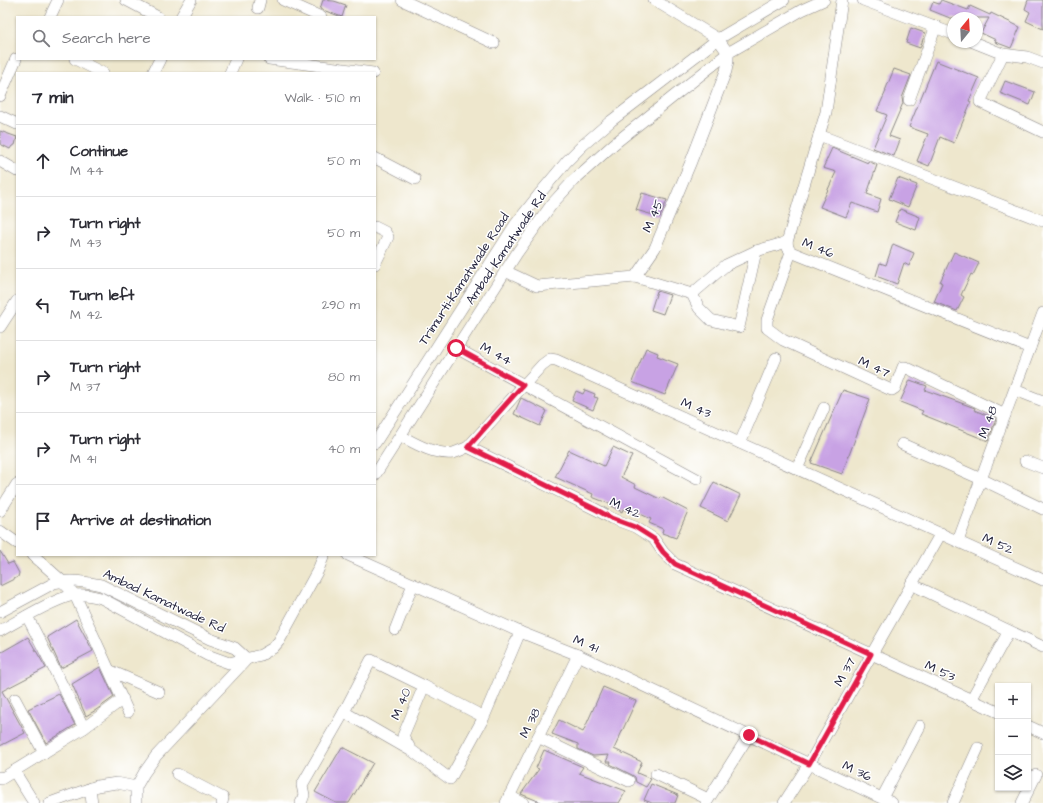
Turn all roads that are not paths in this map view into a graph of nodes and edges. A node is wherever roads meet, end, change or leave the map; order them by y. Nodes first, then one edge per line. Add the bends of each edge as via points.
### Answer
1 (58, 0) edge
2 (126, 0) edge
3 (191, 0) edge
4 (283, 0) edge
5 (402, 0) edge
6 (654, 0) edge
7 (768, 0) edge
8 (784, 0) edge
9 (824, 0) edge
10 (842, 0) edge
11 (863, 0) edge
12 (761, 14) junction
13 (50, 16) edge
14 (156, 16) edge
15 (182, 16) edge
16 (319, 16) edge
17 (936, 26) junction
18 (947, 31) edge
19 (718, 39) junction
20 (494, 43) dead end
21 (983, 46) edge
22 (728, 52) junction
23 (1003, 54) junction
24 (16, 59) dead end
25 (77, 60) edge
26 (160, 60) edge
27 (236, 60) edge
28 (276, 60) edge
29 (1043, 62) edge
30 (101, 72) edge
31 (154, 72) edge
32 (230, 72) edge
33 (366, 72) edge
34 (0, 96) edge
35 (909, 100) dead end
36 (0, 116) edge
37 (16, 124) edge
38 (1043, 132) edge
39 (819, 135) junction
40 (376, 159) edge
41 (0, 161) edge
42 (16, 170) edge
43 (415, 179) dead end
44 (1043, 221) edge
45 (376, 228) edge
46 (789, 247) junction
47 (756, 251) junction
48 (376, 262) edge
49 (505, 271) junction
50 (635, 277) junction
51 (692, 294) junction
52 (16, 303) edge
53 (1043, 313) edge
54 (0, 327) edge
55 (456, 348) junction
56 (1030, 348) junction
57 (776, 358) dead end
58 (523, 385) junction
59 (1015, 390) junction
60 (1043, 401) edge
61 (824, 408) dead end
62 (1005, 415) junction
63 (401, 436) junction
64 (376, 441) edge
65 (740, 443) junction
66 (902, 444) dead end
67 (468, 447) junction
68 (1026, 461) dead end
69 (1043, 468) edge
70 (797, 469) junction
71 (376, 474) edge
72 (982, 479) junction
73 (697, 480) dead end
74 (16, 486) edge
75 (1043, 509) edge
76 (0, 511) edge
77 (0, 531) edge
78 (941, 533) junction
79 (958, 541) junction
80 (16, 542) edge
81 (34, 556) edge
82 (324, 556) edge
83 (350, 556) edge
84 (1043, 580) edge
85 (62, 581) junction
86 (413, 584) junction
87 (911, 584) junction
88 (111, 590) junction
89 (75, 594) junction
90 (106, 600) junction
91 (0, 612) edge
92 (27, 616) junction
93 (395, 630) dead end
94 (0, 631) edge
95 (1009, 631) junction
96 (520, 632) junction
97 (1043, 647) edge
98 (871, 654) junction
99 (578, 655) junction
100 (247, 659) junction
101 (111, 671) junction
102 (424, 686) junction
103 (159, 692) dead end
104 (15, 699) dead end
105 (123, 699) junction
106 (971, 700) junction
107 (995, 711) edge
108 (128, 712) dead end
109 (344, 712) junction
110 (484, 717) junction
111 (920, 726) dead end
112 (1031, 727) edge
113 (84, 728) junction
114 (1043, 733) edge
115 (749, 735) junction
116 (538, 737) junction
117 (978, 748) dead end
118 (411, 750) junction
119 (44, 753) junction
120 (809, 764) junction
121 (14, 771) junction
122 (177, 774) dead end
123 (656, 774) dead end
124 (1036, 775) dead end
125 (0, 777) edge
126 (629, 781) dead end
127 (136, 787) junction
128 (90, 788) junction
129 (508, 800) edge
130 (707, 801) edge
131 (887, 801) edge
132 (34, 803) edge
133 (50, 803) edge
134 (92, 803) edge
135 (136, 803) edge
136 (222, 803) edge
137 (301, 803) edge
138 (523, 803) edge
139 (784, 803) edge
140 (952, 803) edge
141 (1022, 803) edge

1 - 13 street
2 - 14 street
3 - 15 street
4 - 16 street
5 - 20 street
6 - 19 street
7 - 12 street
8 - 12 street, Trimurti-Kamatwade Road
9 - 22 street, Ambad Kamatwade Rd
10 - 39 street, M 46 via 826,112
11 - 17 street
12 - 19 street, Trimurti-Kamatwade Road
17 - 18 street
17 - 35 street
19 - 22 street
19 - 64 street, Trimurti-Kamatwade Road via 583,145 541,192 515,225
21 - 23 street
22 - 49 street, Ambad Kamatwade Rd via 614,144 574,180 552,204
22 - 50 street, M 45 via 726,71 690,164 655,248
23 - 29 street
23 - 38 street via 980,102
24 - 34 street
25 - 30 street
26 - 31 street
27 - 32 street
28 - 33 street
36 - 37 street
39 - 44 street
39 - 46 street, M 46
40 - 43 street
41 - 42 street
45 - 48 street via 385,232 388,237
46 - 47 street
46 - 56 street, M 46
46 - 62 street, M 47 via 767,320 767,328 783,340 889,389 895,388 905,367
47 - 51 street via 726,265
47 - 51 street via 739,327 711,320 699,308
49 - 50 street via 537,286
49 - 55 street, Ambad Kamatwade Rd
50 - 51 street
52 - 54 street
53 - 56 street, M 48
55 - 58 street, M 44
55 - 63 street, Ambad Kamatwade Rd
56 - 59 street, M 48
57 - 65 street
58 - 65 street, M 43 via 546,360 556,360
58 - 67 street, M 43
58 - 73 street, M 44
59 - 60 street
59 - 62 street, M 48
61 - 70 street
62 - 72 street, M 48
63 - 67 street via 424,448 440,452 453,453
63 - 71 street, Ambad Kamatwade Rd
65 - 70 street, M 43
66 - 72 street
67 - 98 street, M 42 via 611,518 635,527 654,539 675,564
68 - 69 street
70 - 78 street, M 43
72 - 75 street
72 - 79 street, M 48
74 - 76 street
77 - 80 street
78 - 79 street, M 52
78 - 87 street, M 37
79 - 84 street, M 52
81 - 85 street
82 - 100 street, Ambad Kamatwade Rd via 279,641 267,652
83 - 86 street, M 41
85 - 88 street, Ambad Kamatwade Rd via 86,582
85 - 89 street
85 - 91 street, Ambad Kamatwade Rd via 44,587
86 - 93 street
86 - 96 street, M 41
87 - 95 street
87 - 98 street, M 37
88 - 90 street
88 - 100 street, Ambad Kamatwade Rd via 210,639 235,648
89 - 90 street, Ambad Kamatwade Rd
89 - 92 street, Ambad Kamatwade Rd
89 - 101 street
90 - 100 street, Ambad Kamatwade Rd via 207,655 229,663
92 - 94 street, Ambad Kamatwade Rd
92 - 113 street
95 - 97 street
95 - 106 street
96 - 99 street, M 41
96 - 110 street
98 - 106 street, M 53
98 - 120 street, M 37
99 - 115 street, M 41
99 - 116 street, M 38
100 - 127 street via 156,756
101 - 103 street
101 - 105 street
102 - 109 street via 371,660
102 - 110 street, M 40
102 - 118 street, M 40 via 403,736
104 - 119 street
105 - 108 street
105 - 113 street
106 - 107 street, M 53
109 - 118 street
109 - 137 street via 302,785 304,795
110 - 118 street via 450,779
111 - 131 street
112 - 114 street
113 - 119 street
115 - 120 street, M 41
115 - 130 street
116 - 126 street
116 - 129 street, M 38
117 - 140 street
119 - 121 street
120 - 131 street, M 36
120 - 139 street, M 37
121 - 125 street via 1,779
121 - 132 street
122 - 136 street via 223,798
123 - 130 street
124 - 141 street
127 - 128 street via 117,783
127 - 135 street
128 - 133 street
128 - 134 street
129 - 138 street

